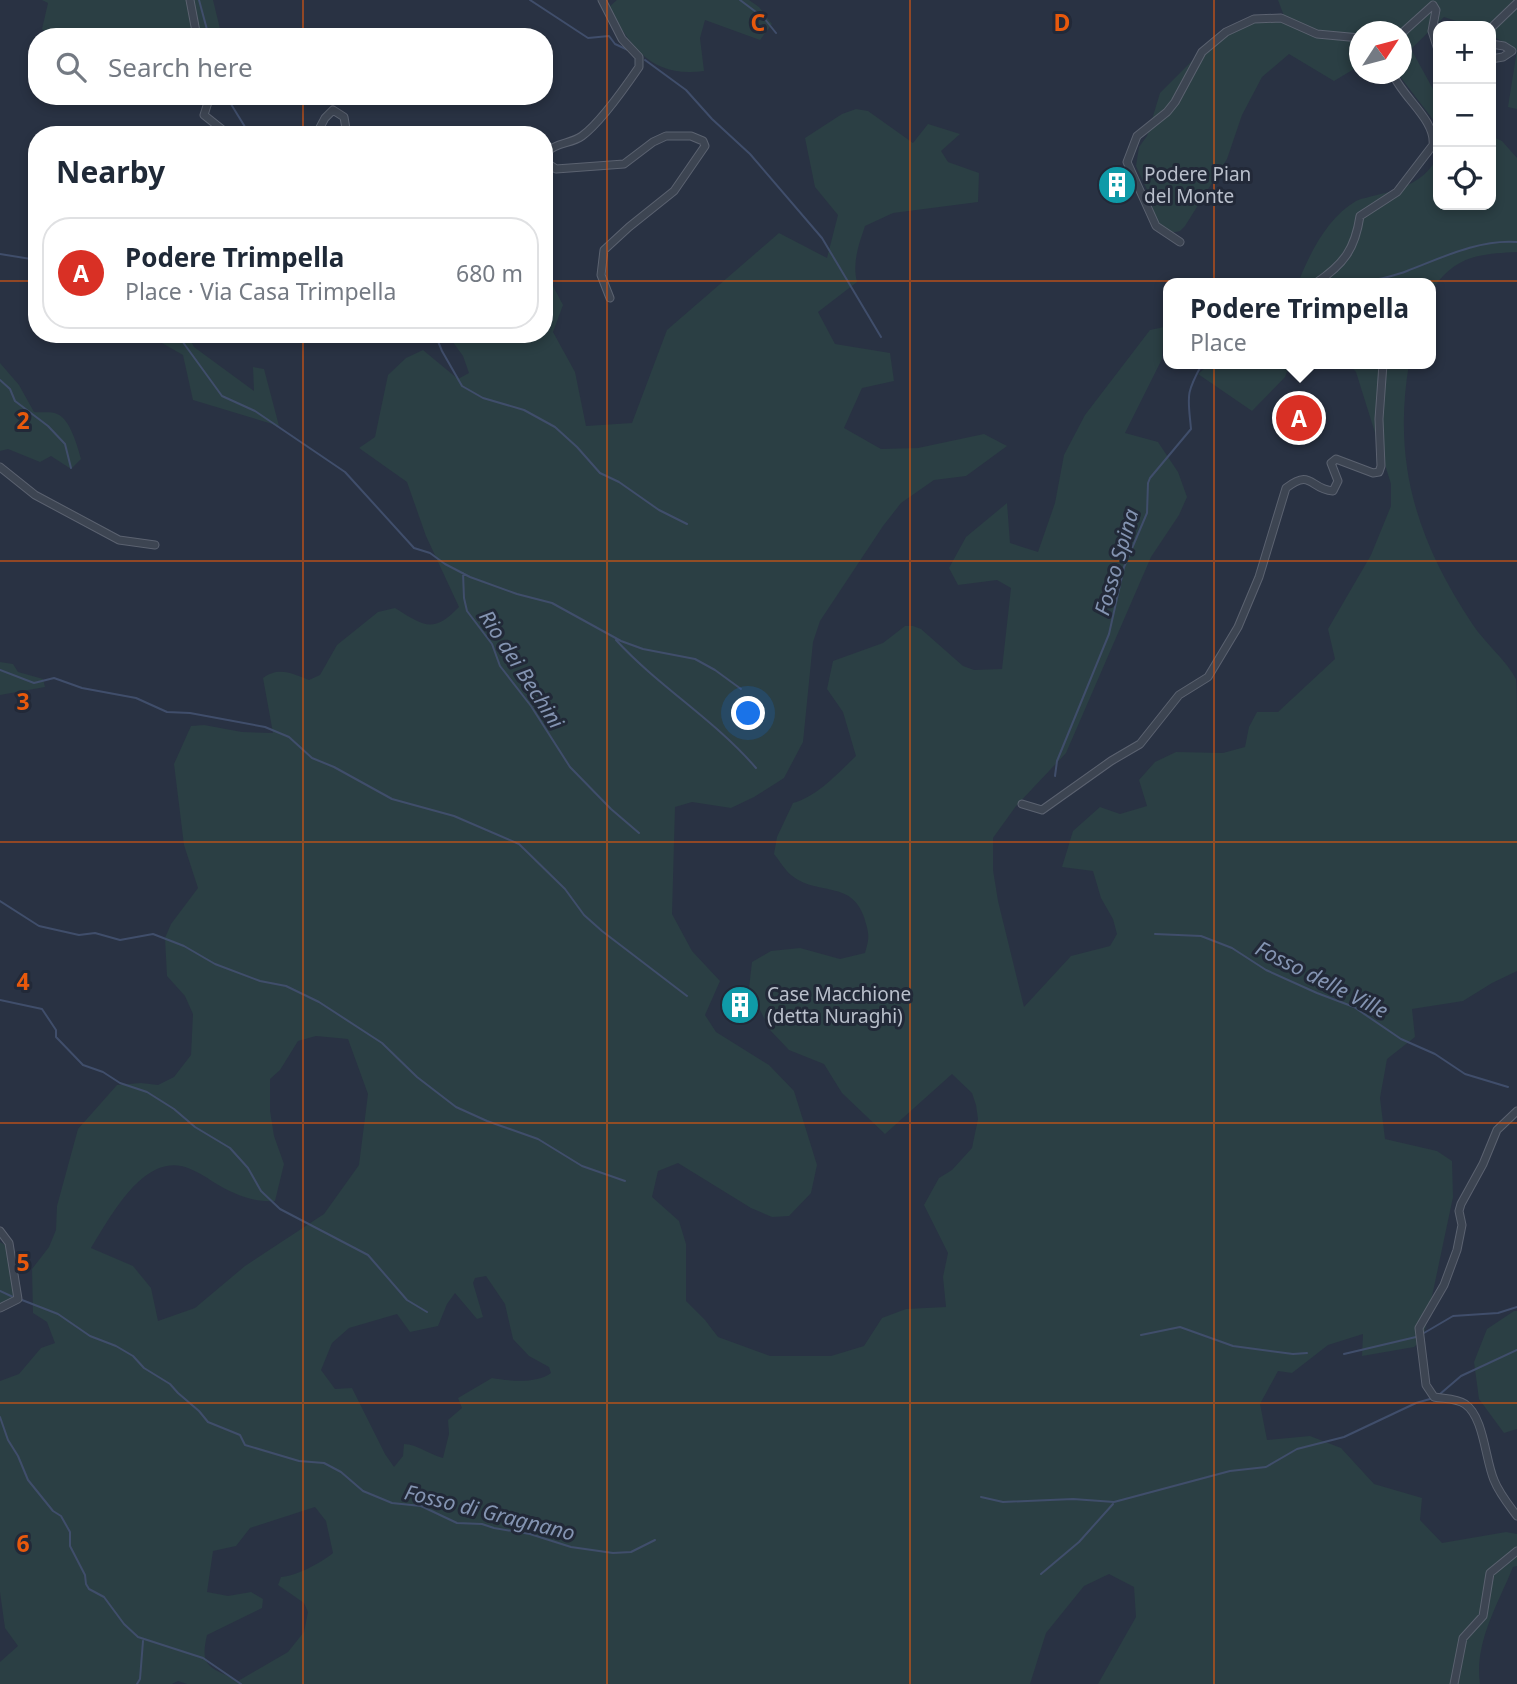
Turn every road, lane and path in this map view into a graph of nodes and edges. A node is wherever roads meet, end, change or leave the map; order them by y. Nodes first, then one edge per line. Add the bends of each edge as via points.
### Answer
1 (190, 0) edge
2 (602, 0) edge
3 (1517, 3) edge
4 (1434, 21) edge
5 (1496, 22) edge
6 (1412, 24) edge
7 (195, 28) edge
8 (1349, 37) edge
9 (1496, 45) edge
10 (1496, 58) edge
11 (1398, 84) edge
12 (207, 105) edge
13 (218, 126) edge
14 (321, 126) edge
15 (346, 126) edge
16 (553, 147) edge
17 (553, 167) edge
18 (1180, 242) dead end
19 (1324, 278) edge
20 (610, 298) dead end
21 (1383, 369) edge
22 (0, 467) edge
23 (155, 545) dead end
24 (1022, 804) dead end
25 (1517, 1111) edge
26 (0, 1231) edge
27 (0, 1308) edge
28 (1517, 1516) edge
29 (1517, 1551) edge
30 (1454, 1684) edge

1 - 7 street
2 - 16 street via 622,38 639,57 639,67 589,130
3 - 5 street
4 - 6 street via 1433,5
8 - 18 street via 1317,34 1282,18 1254,19 1226,32 1202,52 1167,113 1137,136 1128,162 1156,226
9 - 10 street via 1513,51
11 - 19 street via 1427,122 1433,145 1396,192 1360,216 1356,240 1336,270
12 - 13 street via 204,115
14 - 15 street via 333,110 344,117
17 - 20 street via 624,164 660,137 674,135 698,138 705,146 674,191 604,250 601,275
21 - 24 street via 1379,472 1336,459 1331,463 1338,481 1333,491 1308,478 1286,488 1259,577 1238,627 1208,677 1179,695 1140,744 1042,810
22 - 23 street via 35,495 118,540
25 - 28 street via 1497,1130 1461,1204 1460,1239 1449,1275 1419,1328 1428,1390 1472,1410 1493,1479
26 - 27 street via 9,1243 18,1299
29 - 30 street via 1490,1573 1483,1616 1463,1638

